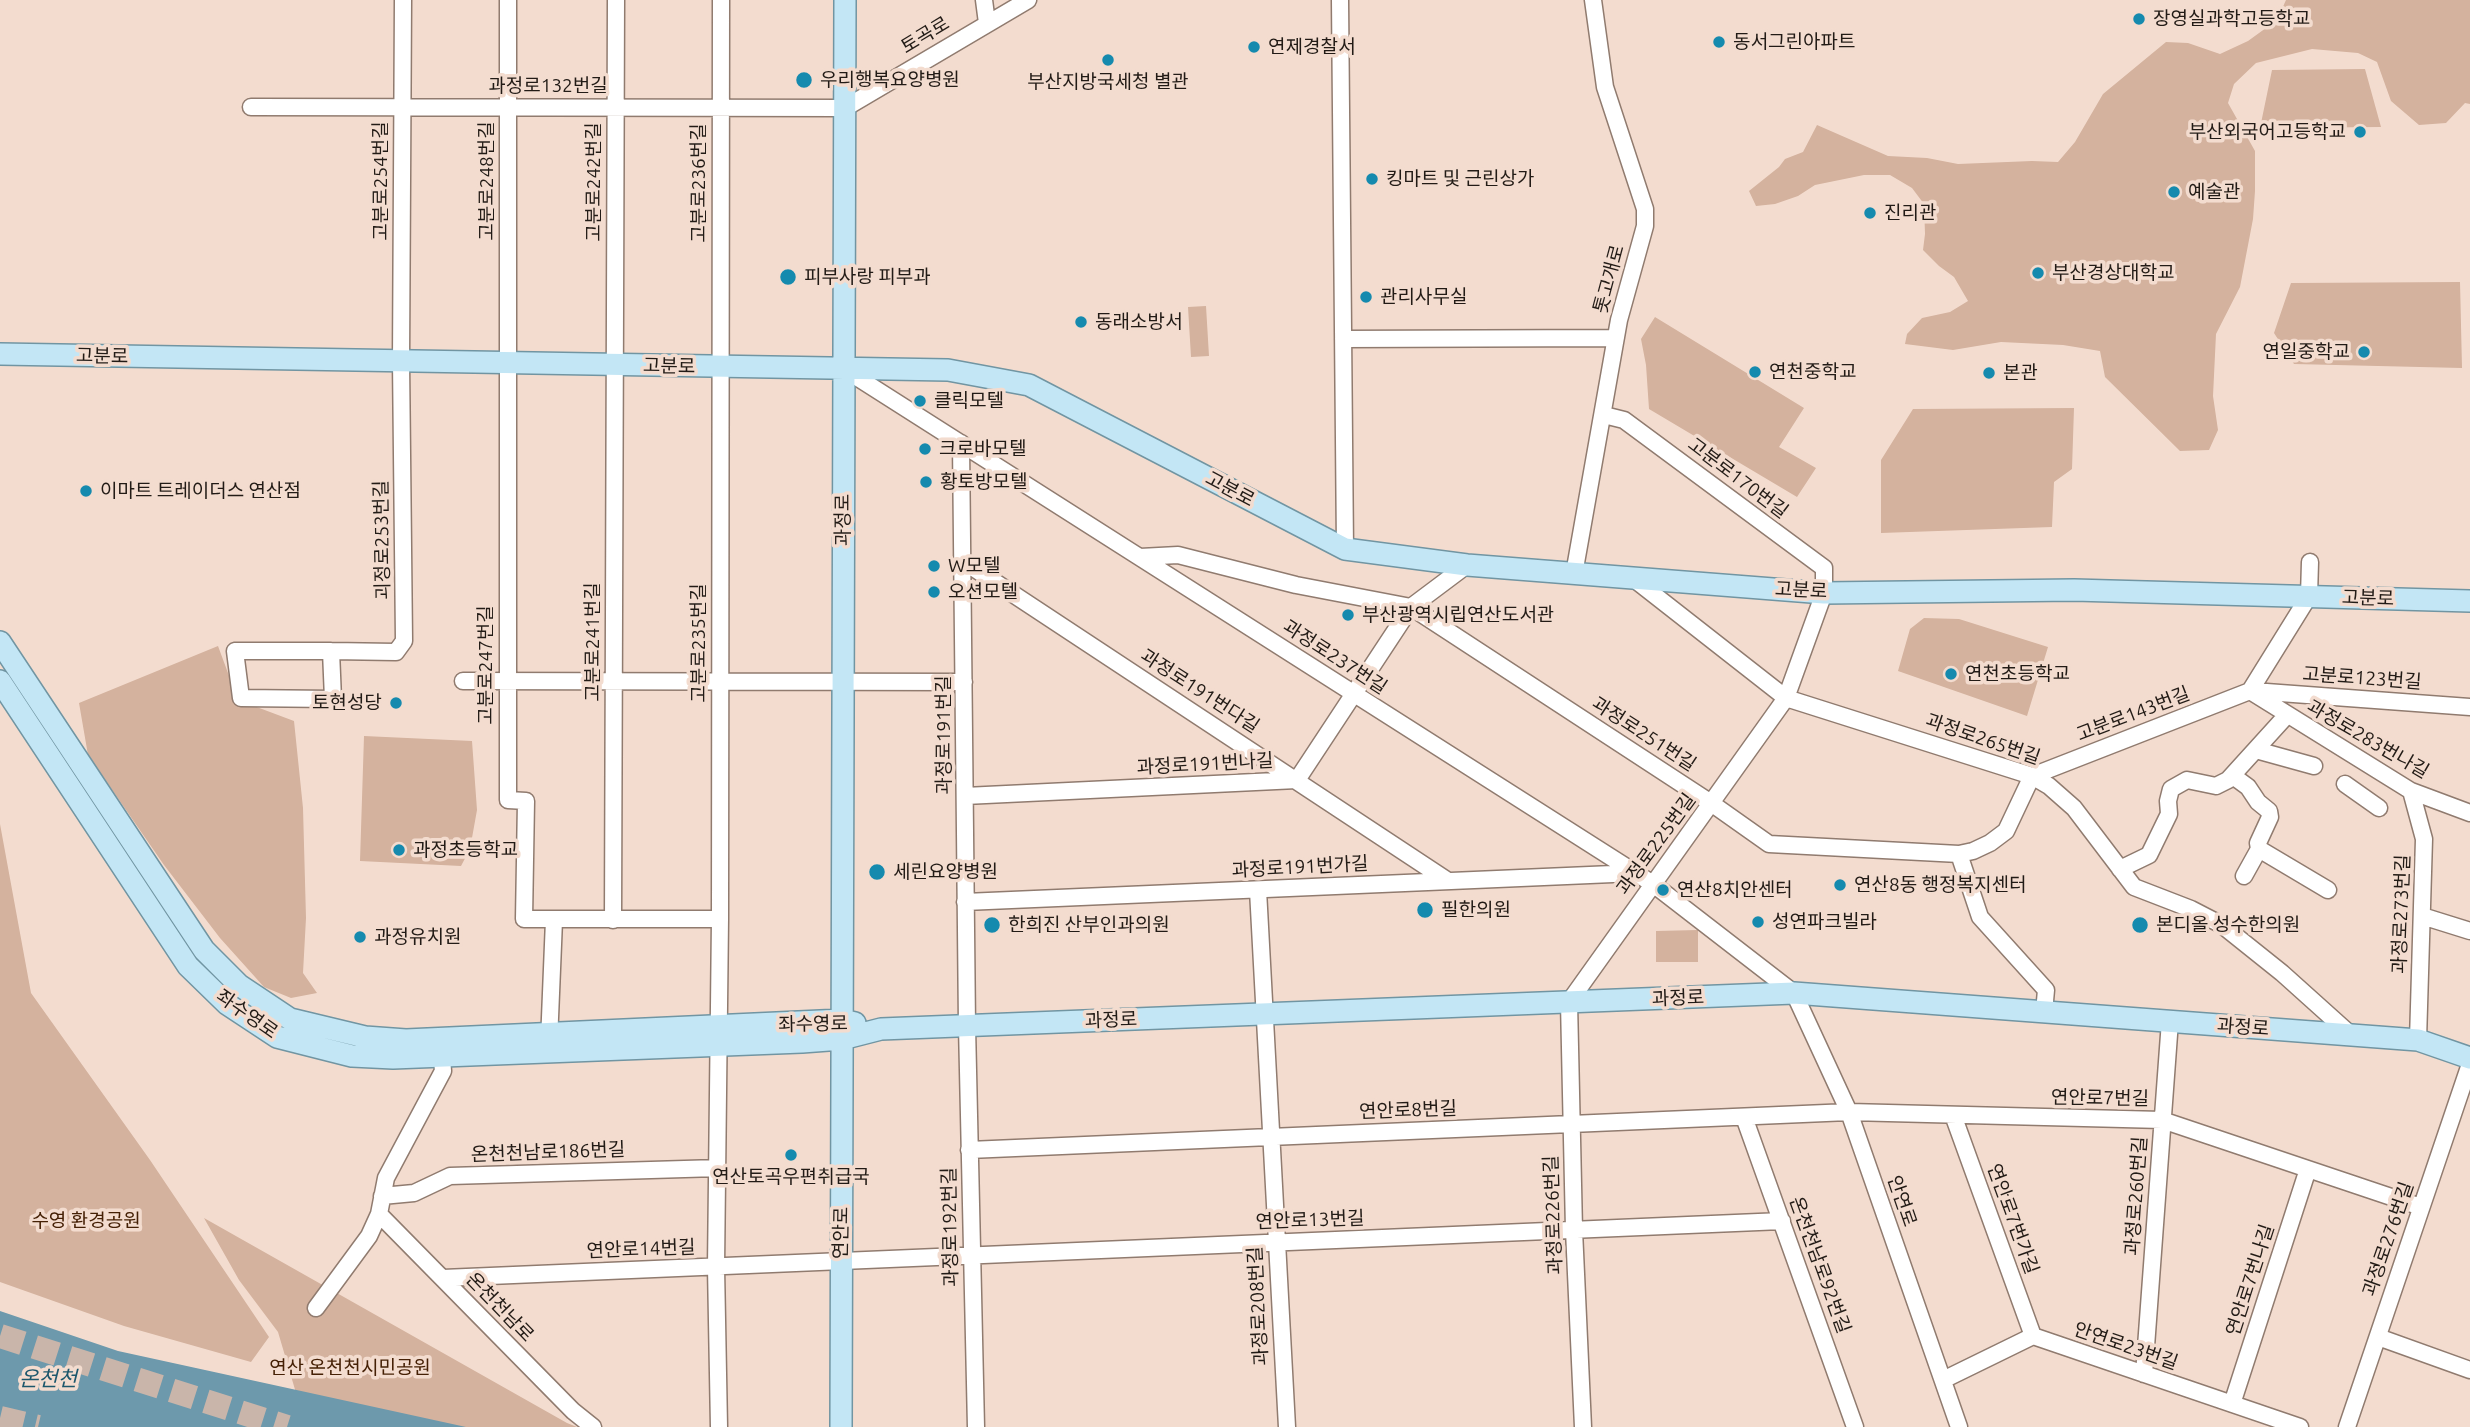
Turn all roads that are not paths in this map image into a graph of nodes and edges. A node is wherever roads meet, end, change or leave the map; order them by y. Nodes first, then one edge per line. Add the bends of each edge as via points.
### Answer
1 (402, 0) edge
2 (509, 0) edge
3 (616, 0) edge
4 (721, 0) edge
5 (845, 0) edge
6 (984, 0) edge
7 (1028, 0) edge
8 (1340, 0) edge
9 (1593, 0) edge
10 (987, 23) junction
11 (251, 107) dead end
12 (402, 107) junction
13 (508, 107) junction
14 (615, 107) junction
15 (720, 108) junction
16 (845, 108) junction
17 (1616, 338) junction
18 (1343, 339) junction
19 (0, 354) edge
20 (401, 361) junction
21 (507, 363) junction
22 (615, 365) junction
23 (720, 367) junction
24 (844, 369) junction
25 (1604, 415) junction
26 (961, 443) junction
27 (1345, 549) junction
28 (1140, 557) junction
29 (963, 561) junction
30 (2310, 562) dead end
31 (1467, 565) junction
32 (1574, 574) junction
33 (1634, 579) junction
34 (1824, 593) junction
35 (2309, 596) junction
36 (2470, 601) edge
37 (1411, 607) junction
38 (0, 642) edge
39 (331, 651) junction
40 (0, 681) edge
41 (463, 681) dead end
42 (507, 681) junction
43 (613, 681) junction
44 (720, 681) junction
45 (843, 682) junction
46 (964, 682) junction
47 (2250, 691) junction
48 (1353, 694) junction
49 (1786, 698) junction
50 (2470, 707) edge
51 (2287, 715) junction
52 (2256, 750) junction
53 (2314, 766) dead end
54 (2032, 776) junction
55 (2233, 776) junction
56 (1297, 780) junction
57 (2345, 784) dead end
58 (2411, 791) junction
59 (965, 796) junction
60 (1711, 803) junction
61 (2379, 808) dead end
62 (2470, 813) edge
63 (2259, 849) junction
64 (1959, 853) junction
65 (2120, 869) junction
66 (1636, 873) junction
67 (2244, 876) dead end
68 (1448, 881) junction
69 (1653, 884) junction
70 (1258, 890) junction
71 (2328, 890) dead end
72 (965, 902) junction
73 (2422, 916) junction
74 (720, 919) junction
75 (554, 920) junction
76 (613, 920) junction
77 (2470, 931) edge
78 (1794, 993) junction
79 (1569, 1002) junction
80 (2044, 1012) junction
81 (1265, 1014) junction
82 (2170, 1021) junction
83 (967, 1026) junction
84 (881, 1029) joint
85 (842, 1030) junction
86 (2351, 1035) junction
87 (719, 1036) junction
88 (2418, 1040) junction
89 (549, 1042) junction
90 (441, 1047) junction
91 (2470, 1058) edge
92 (2470, 1064) edge
93 (1849, 1112) junction
94 (1953, 1115) junction
95 (1744, 1117) junction
96 (2162, 1120) junction
97 (1571, 1124) junction
98 (1272, 1137) junction
99 (969, 1150) junction
100 (718, 1168) junction
101 (2308, 1170) junction
102 (382, 1196) junction
103 (2421, 1208) junction
104 (379, 1214) junction
105 (1782, 1221) junction
106 (1574, 1230) junction
107 (1275, 1242) junction
108 (972, 1256) junction
109 (840, 1261) junction
110 (716, 1267) junction
111 (443, 1278) junction
112 (316, 1308) dead end
113 (2033, 1336) junction
114 (2378, 1337) junction
115 (2470, 1370) edge
116 (2144, 1374) junction
117 (1943, 1380) junction
118 (2232, 1404) junction
119 (593, 1427) edge
120 (719, 1427) edge
121 (841, 1427) edge
122 (976, 1427) edge
123 (1287, 1427) edge
124 (1583, 1427) edge
125 (1855, 1427) edge
126 (1959, 1427) edge
127 (2300, 1427) edge
128 (2347, 1427) edge

1 - 12 street, 고분로254번길
2 - 13 street, 고분로248번길
3 - 14 street, 고분로242번길
4 - 15 street, 고분로236번길
5 - 16 main road, 과정로
6 - 10 street
7 - 10 street, 토곡로
8 - 18 street
9 - 17 street, 톳고개로 via 1605,87 1646,209 1646,226
10 - 16 street, 토곡로
11 - 12 street, 과정로132번길
12 - 13 street, 과정로132번길
12 - 20 street, 고분로254번길
13 - 14 street, 과정로132번길
13 - 21 street, 고분로248번길
14 - 15 street, 과정로132번길
14 - 22 street, 고분로242번길
15 - 16 street, 과정로132번길
15 - 23 street, 고분로236번길
16 - 24 main road, 과정로
17 - 18 street
17 - 25 street, 톳고개로
18 - 27 street
19 - 20 main road, 고분로
20 - 21 main road, 고분로
20 - 39 street, 괴정로253번길 via 404,641 396,652
21 - 22 main road, 고분로
21 - 42 street, 고분로247번길
22 - 23 main road, 고분로
22 - 43 street, 고분로241번길
23 - 24 main road, 고분로
23 - 44 street, 고분로235번길
24 - 26 street, 과정로237번길
24 - 27 main road, 고분로 via 948,370 1029,385
24 - 45 main road, 과정로
25 - 32 street, 톳고개로
25 - 34 street, 고분로170번길 via 1624,420 1824,568
26 - 28 street, 과정로237번길
26 - 29 street, 과정로191번길
27 - 31 main road, 고분로
28 - 37 street, 과정로251번길 via 1178,555 1296,585
28 - 48 street, 과정로237번길
29 - 46 street, 과정로191번길
29 - 56 street, 과정로191번다길
30 - 35 street
31 - 32 main road, 고분로
31 - 37 street, 과정로191번나길
32 - 33 main road, 고분로
33 - 34 main road, 고분로
33 - 49 street, 과정로265번길
34 - 35 main road, 고분로 via 2074,590
34 - 49 street, 과정로225번길
35 - 36 main road, 고분로
35 - 47 street
37 - 48 street, 과정로191번나길
37 - 60 street, 과정로251번길
38 - 90 main road, 좌수영로 via 204,950 239,985 290,1019 365,1037
39 - 39 street, 괴정로253번길 via 235,651 241,698 332,699
40 - 90 main road, 좌수영로 via 188,966 227,1004 277,1037 352,1056 393,1058
41 - 42 street
42 - 43 street
42 - 75 street, 고분로247번길 via 508,800 526,801 524,919
43 - 44 street
43 - 76 street, 고분로241번길
44 - 45 street
44 - 74 street, 고분로235번길
45 - 46 street
45 - 85 main road, 과정로
46 - 59 street, 과정로191번길
47 - 50 street, 고분로123번길
47 - 51 street, 과정로283번나길
47 - 54 street, 고분로143번길
48 - 56 street, 과정로191번나길
48 - 66 street, 과정로237번길
49 - 54 street, 과정로265번길
49 - 60 street, 과정로225번길
51 - 52 street
51 - 58 street, 과정로283번나길
52 - 53 street
52 - 55 street
54 - 64 street via 2006,831 1973,851
54 - 65 street, 과정로265번길 via 2074,808
55 - 63 street via 2269,811
55 - 65 street via 2216,786 2187,780 2171,789 2169,814 2149,855
56 - 59 street, 과정로191번나길
56 - 68 street, 과정로191번다길
57 - 61 street
58 - 62 street, 과정로283번나길
58 - 73 street, 과정로273번길 via 2424,839
59 - 72 street, 과정로191번길
60 - 64 street, 과정로251번길 via 1769,844
60 - 69 street, 과정로225번길
63 - 67 street
63 - 71 street
64 - 80 street via 1980,917 2046,990
65 - 86 street, 과정로265번길 via 2134,887 2222,925
66 - 68 street, 과정로191번가길
66 - 69 street, 과정로237번길
68 - 70 street, 과정로191번가길
69 - 78 street, 과정로237번길
69 - 79 street, 과정로225번길
70 - 72 street, 과정로191번가길
70 - 81 street, 과정로208번길
72 - 83 street, 과정로191번길
73 - 77 street
73 - 88 street, 과정로273번길
74 - 76 street
74 - 87 street, 고분로235번길
75 - 76 street
75 - 89 street
78 - 79 main road, 과정로
78 - 80 main road, 과정로
78 - 93 street, 안연로
79 - 81 main road, 과정로
79 - 97 street, 과정로226번길
80 - 82 main road, 과정로
81 - 83 main road, 과정로
81 - 98 street, 과정로208번길
82 - 86 main road, 과정로
82 - 96 street, 과정로260번길
83 - 84 main road, 과정로
83 - 99 street, 과정로192번길
84 - 85 main road, 좌수영로
85 - 87 main road, 좌수영로
85 - 109 main road, 연안로
86 - 88 main road, 과정로
87 - 89 main road, 좌수영로
87 - 100 street, 고분로235번길
88 - 91 main road, 과정로
89 - 90 main road, 좌수영로
90 - 102 street via 443,1071 386,1178
92 - 103 street, 과정로276번길
93 - 94 street, 연안로7번길
93 - 95 street, 연안로8번길
93 - 117 street, 안연로
94 - 96 street, 연안로7번길
94 - 113 street, 연안로7번가길
95 - 97 street, 연안로8번길
95 - 105 street, 온천천남로92번길
96 - 101 street, 연안로7번길
96 - 116 street, 과정로260번길
97 - 98 street, 연안로8번길
97 - 106 street, 과정로226번길
98 - 99 street, 연안로8번길
98 - 107 street, 과정로208번길
99 - 108 street, 과정로192번길
100 - 102 street, 온천천남로186번길 via 450,1176 414,1193
100 - 110 street, 고분로235번길
101 - 103 street, 연안로7번길
101 - 118 street, 연안로7번나길
102 - 104 street
103 - 114 street, 과정로276번길
104 - 111 street, 온천천남로
104 - 112 street via 369,1236
105 - 106 street, 연안로13번길
105 - 125 street, 온천천남로92번길
106 - 107 street, 연안로13번길
106 - 124 street, 과정로226번길
107 - 108 street, 연안로13번길
107 - 123 street, 과정로208번길
108 - 109 street, 연안로13번길
108 - 122 street, 과정로192번길
109 - 110 street, 연안로14번길
109 - 121 main road, 연안로
110 - 111 street, 연안로14번길
110 - 120 street, 고분로235번길
111 - 119 street, 온천천남로
113 - 116 street, 안연로23번길
113 - 117 street
114 - 115 street
114 - 128 street, 과정로276번길
116 - 118 street, 안연로23번길
117 - 126 street, 안연로
118 - 127 street, 안연로23번길

